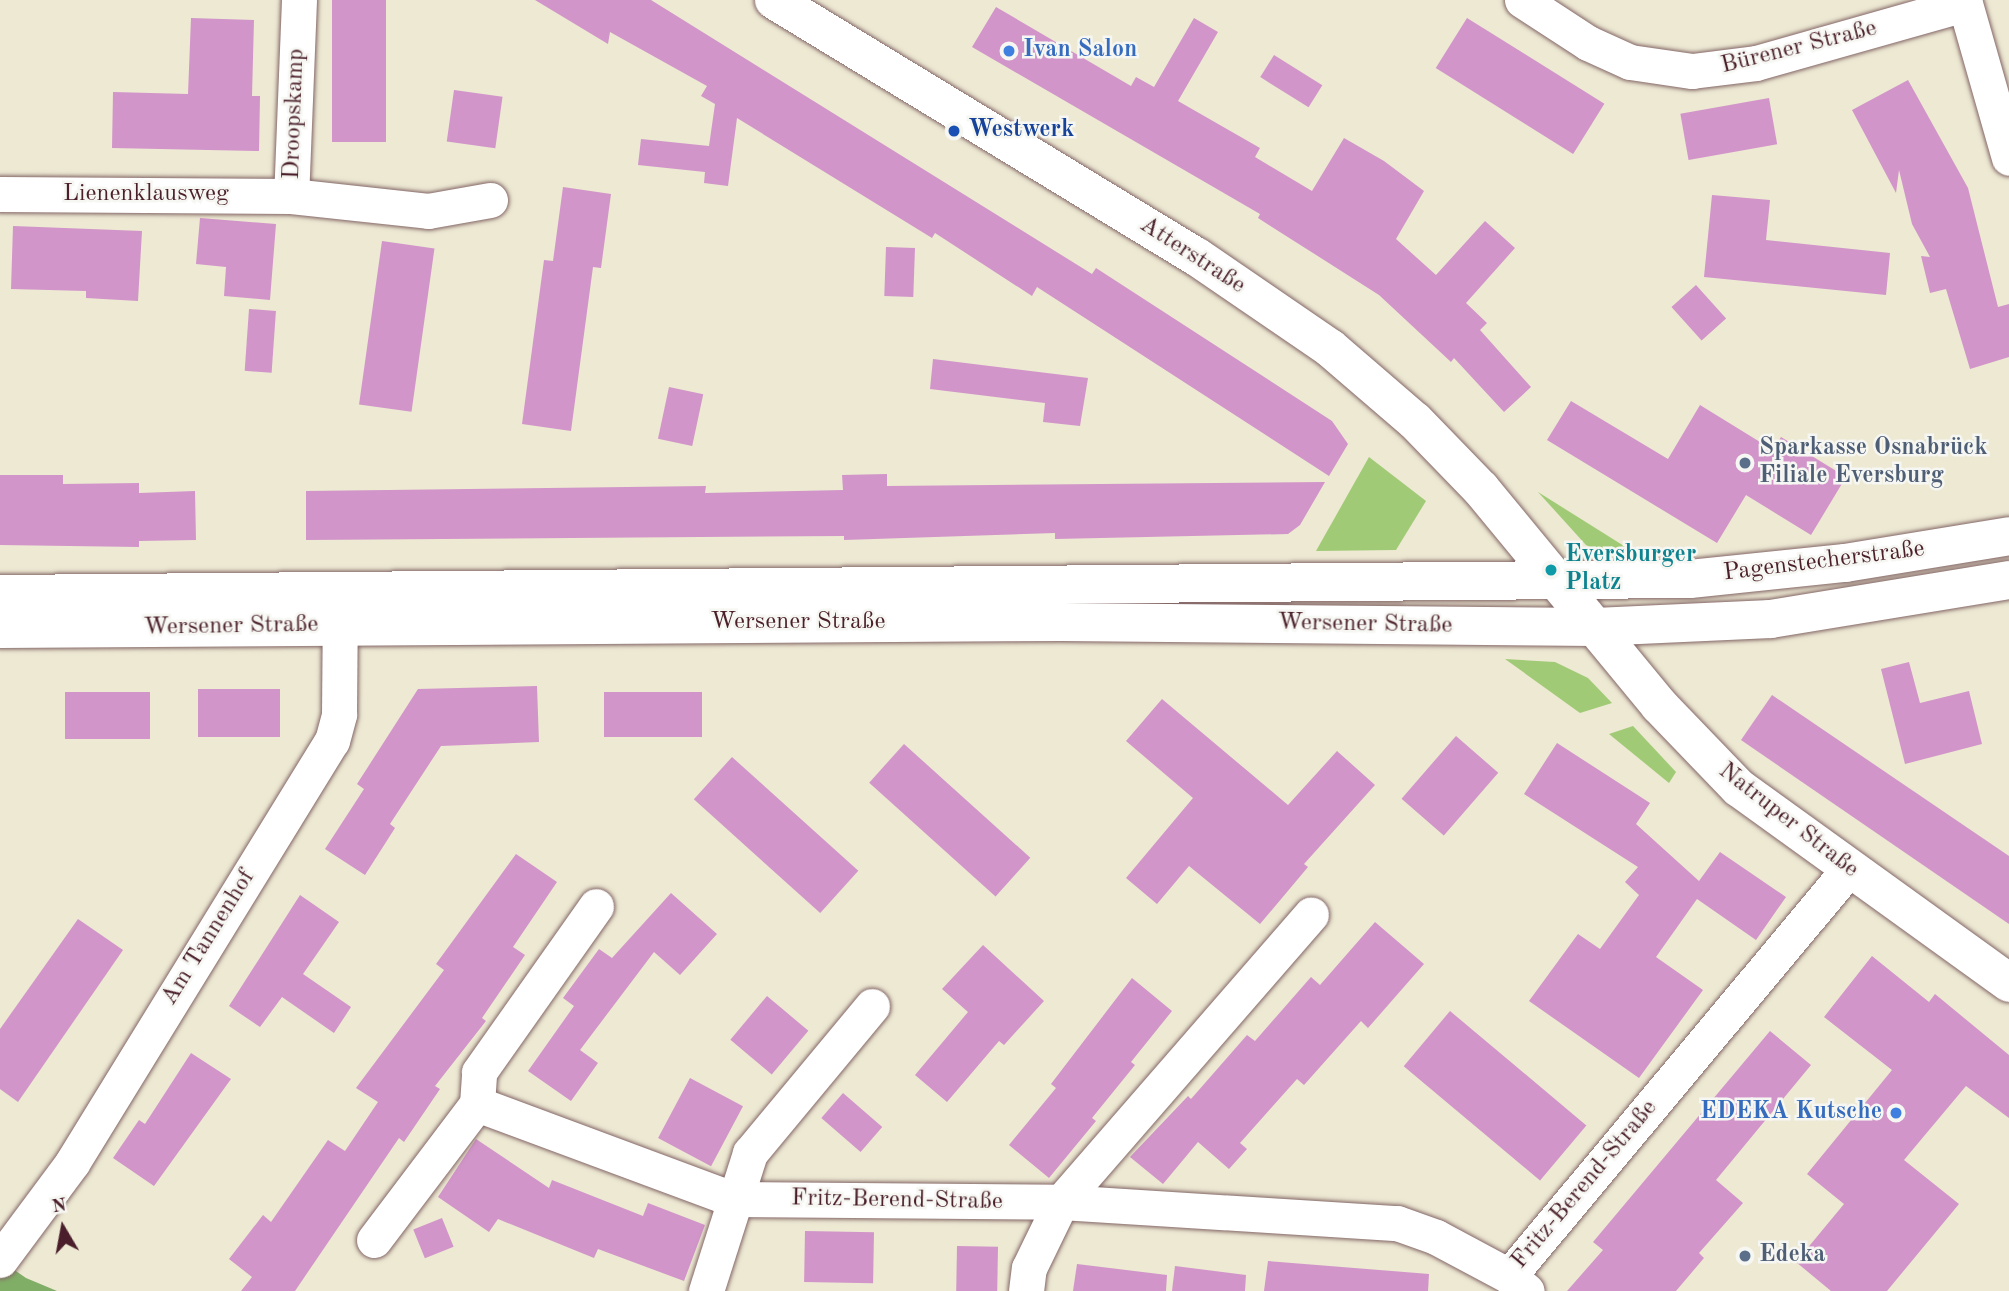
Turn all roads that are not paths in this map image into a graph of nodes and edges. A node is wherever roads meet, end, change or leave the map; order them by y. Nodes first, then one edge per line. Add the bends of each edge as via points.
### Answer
1 (299, 0) edge
2 (774, 0) edge
3 (1522, 0) edge
4 (1965, 2) edge
5 (2009, 158) edge
6 (0, 194) edge
7 (292, 196) junction
8 (490, 200) dead end
9 (2009, 536) edge
10 (1555, 579) junction
11 (2009, 580) edge
12 (0, 594) edge
13 (340, 608) junction
14 (1595, 626) junction
15 (0, 629) edge
16 (1848, 870) junction
17 (596, 906) dead end
18 (1311, 914) dead end
19 (2009, 983) edge
20 (872, 1006) dead end
21 (477, 1104) junction
22 (733, 1199) junction
23 (1061, 1202) junction
24 (374, 1240) dead end
25 (0, 1260) edge
26 (1518, 1283) edge
27 (706, 1291) edge
28 (1026, 1291) edge

1 - 7 street, Droopskamp
2 - 10 main road, Atterstraße via 1197,257 1330,348 1415,421 1481,489
3 - 4 street, Bürener Straße via 1588,43 1630,62 1692,72 1756,63
4 - 5 street
6 - 7 street, Lienenklausweg
7 - 8 street, Droopskamp via 428,211
9 - 10 main road, Pagenstecherstraße via 1845,563 1690,579
10 - 13 main road, Wersener Straße
10 - 14 main road
11 - 14 main road, Pagenstecherstraße via 1771,619
12 - 13 main road, Wersener Straße
13 - 14 main road, Wersener Straße via 1062,622
13 - 15 main road, Wersener Straße
13 - 25 street, Am Tannenhof via 339,714 332,741 72,1163
14 - 16 main road, Natruper Straße via 1659,705 1731,780
16 - 19 main road, Natruper Straße
16 - 26 street, Fritz-Berend-Straße
17 - 21 street via 479,1072
18 - 23 street
20 - 22 street via 750,1153
21 - 22 street, Fritz-Berend-Straße
21 - 24 street
22 - 23 street, Fritz-Berend-Straße
22 - 27 street
23 - 26 street, Fritz-Berend-Straße via 1397,1223 1436,1237
23 - 28 street via 1029,1268

